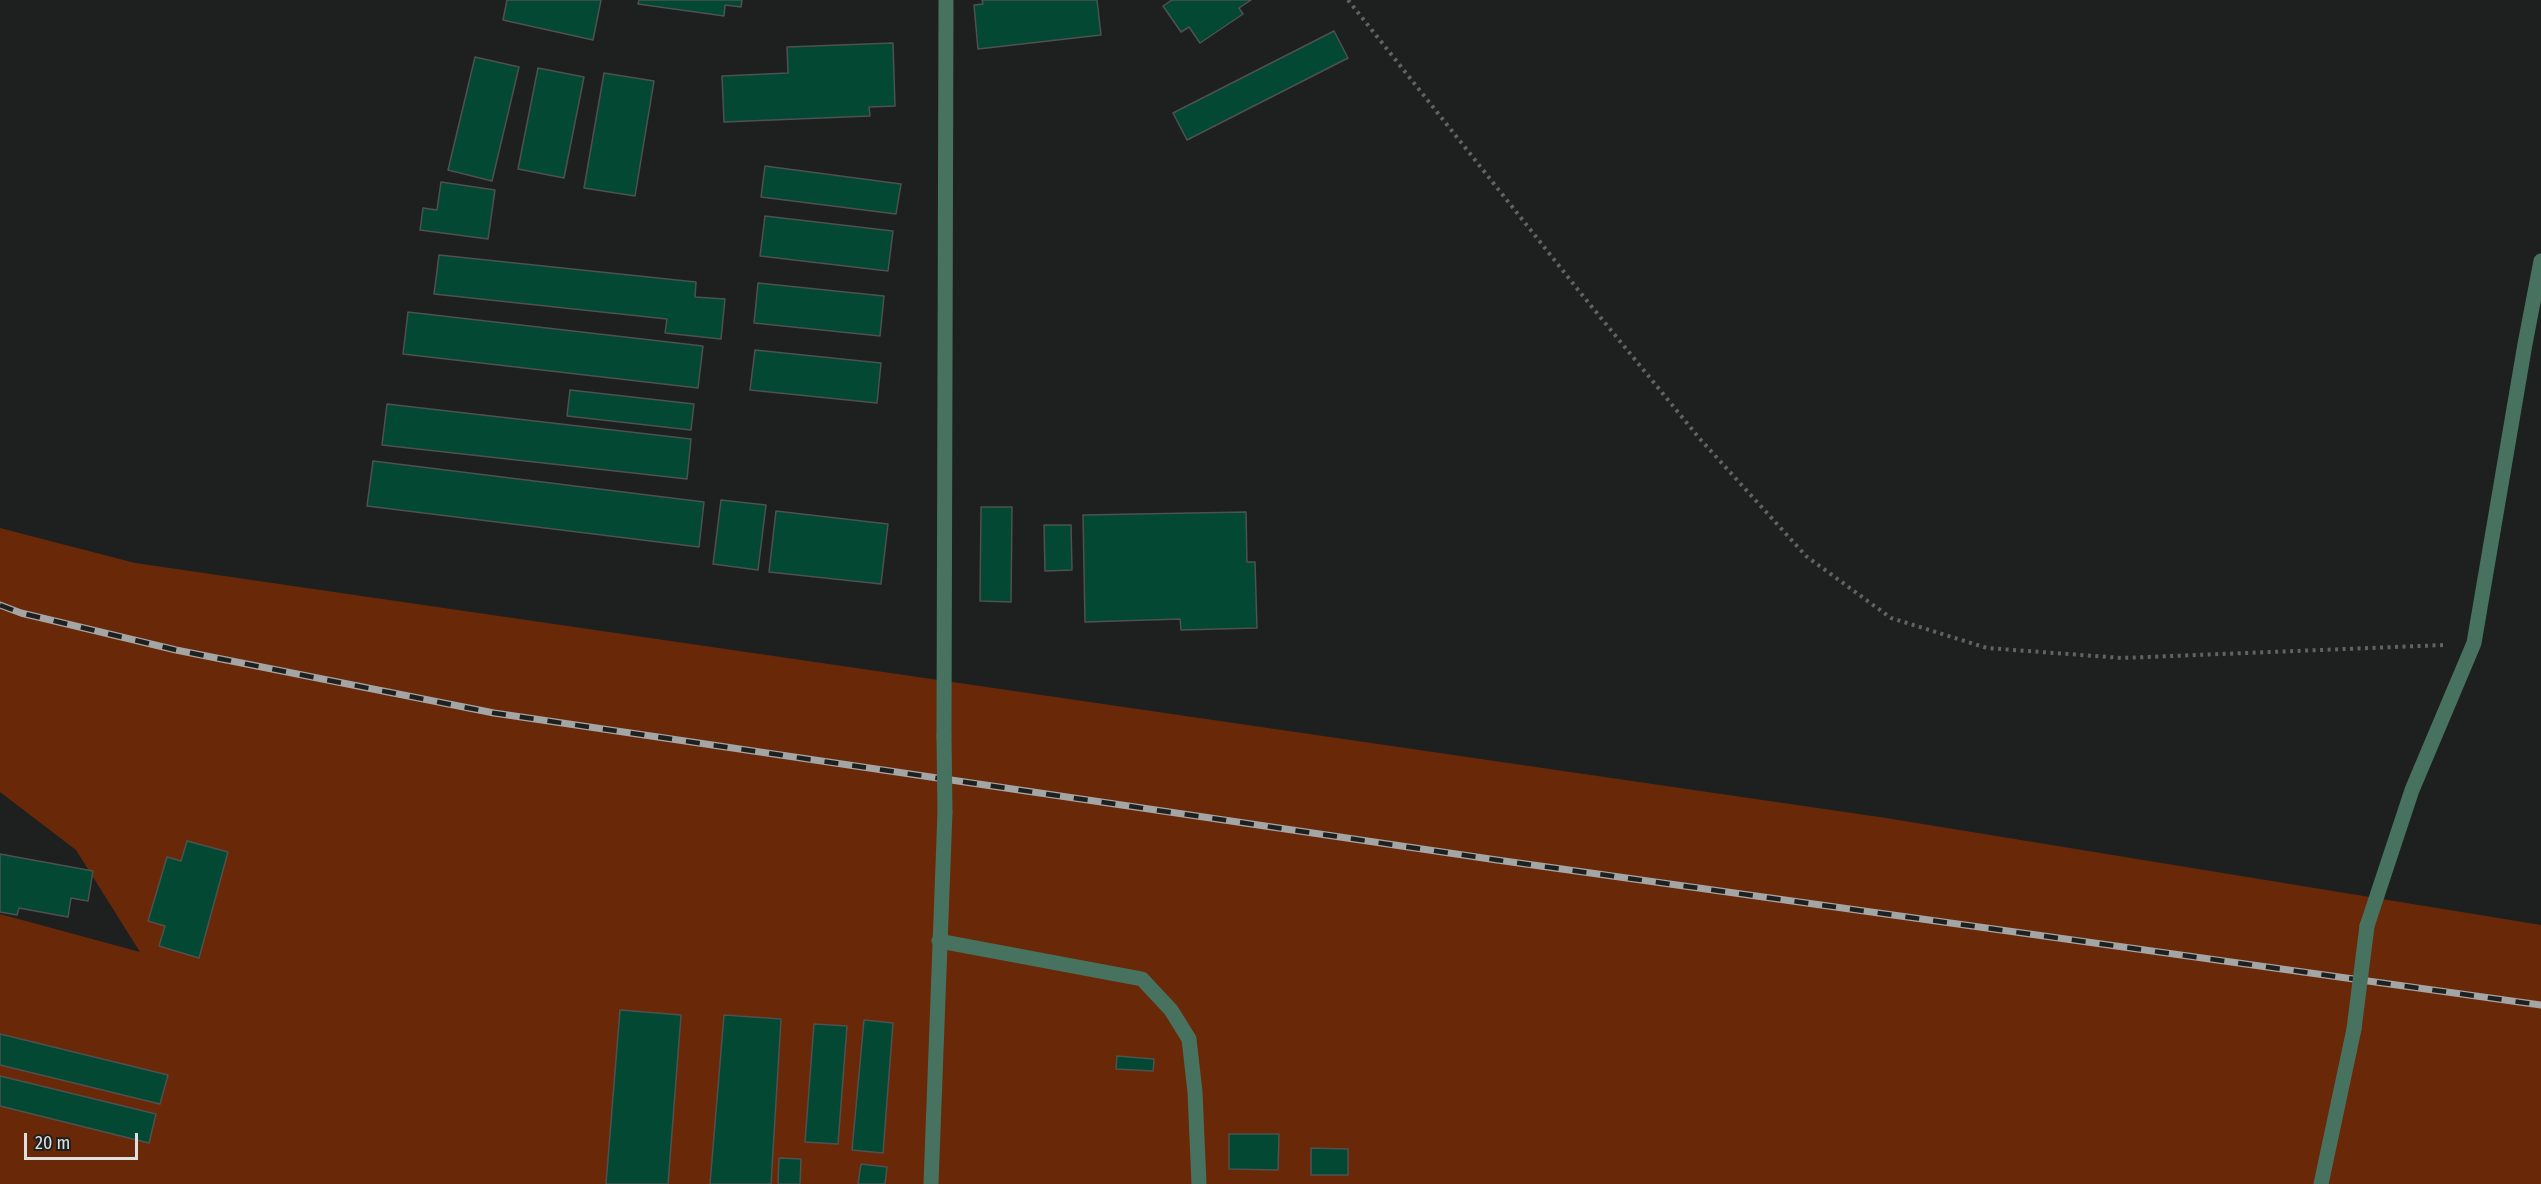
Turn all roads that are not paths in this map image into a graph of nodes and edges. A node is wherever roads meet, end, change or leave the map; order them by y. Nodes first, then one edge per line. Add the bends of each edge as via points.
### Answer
1 (946, 0) edge
2 (2541, 261) edge
3 (939, 941) junction
4 (931, 1184) edge
5 (1199, 1184) edge
6 (2321, 1184) edge

1 - 3 street, bridge via 945,812
2 - 6 street, bridge via 2475,643 2412,790 2367,926 2354,1029
3 - 4 street
3 - 5 street via 1142,979 1171,1010 1189,1039

